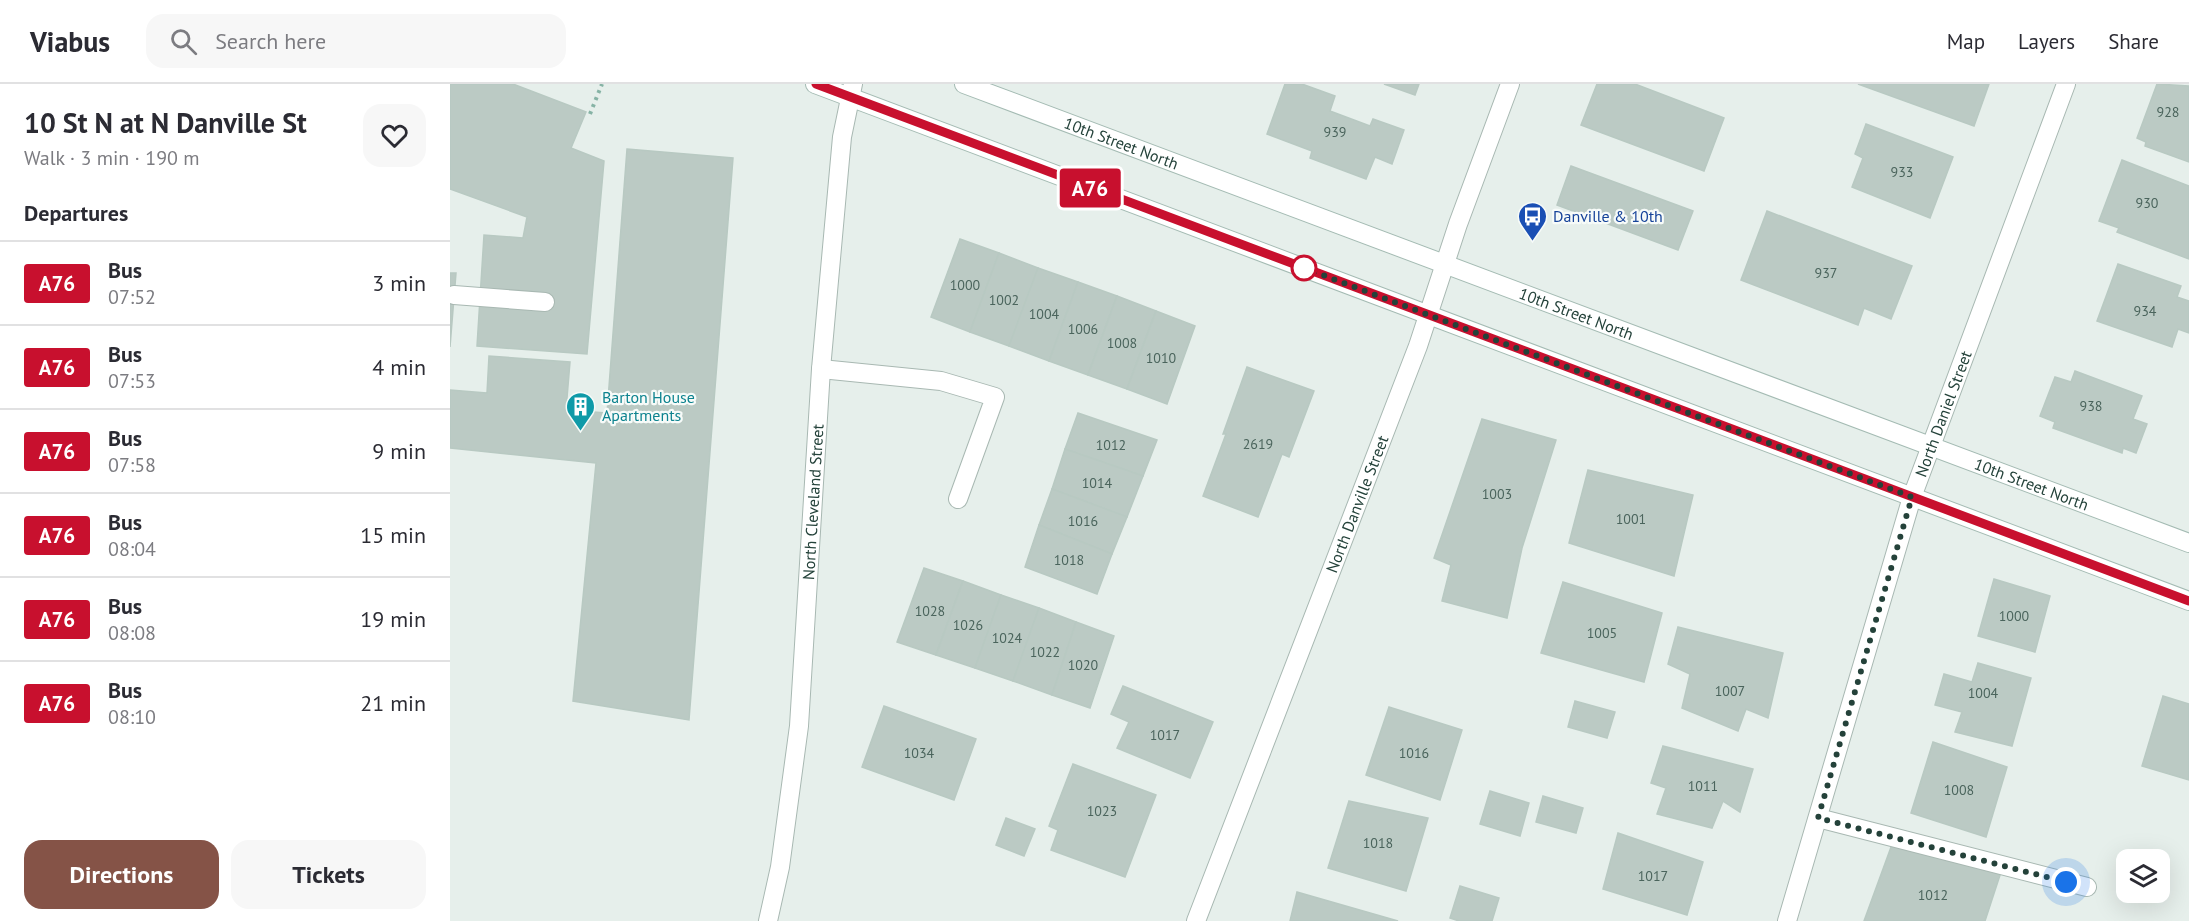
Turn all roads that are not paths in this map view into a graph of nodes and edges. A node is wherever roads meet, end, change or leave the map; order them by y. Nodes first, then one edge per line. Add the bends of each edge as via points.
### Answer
1 (815, 84) edge
2 (964, 84) edge
3 (1510, 84) edge
4 (2066, 84) edge
5 (852, 91) edge
6 (1444, 265) junction
7 (454, 295) dead end
8 (545, 302) dead end
9 (1428, 314) junction
10 (821, 369) junction
11 (1930, 444) junction
12 (1912, 497) junction
13 (958, 499) dead end
14 (2189, 543) edge
15 (2189, 601) edge
16 (1818, 818) junction
17 (2087, 887) dead end
18 (768, 921) edge
19 (1196, 921) edge
20 (1787, 921) edge

1 - 5 main road
2 - 6 main road, 10th Street North
3 - 6 main road, North Danville Street
4 - 11 main road, North Daniel Street
5 - 9 main road
5 - 10 main road, North Cleveland Street via 842,137
6 - 9 main road, North Danville Street
6 - 11 main road, 10th Street North
7 - 8 main road
9 - 12 main road
9 - 19 main road, North Danville Street
10 - 13 main road via 941,381 995,398
10 - 18 main road, North Cleveland Street via 799,726 780,867
11 - 12 main road, North Daniel Street
11 - 14 main road, 10th Street North
12 - 15 main road
12 - 16 main road, North Daniel Street
16 - 17 main road
16 - 20 main road, North Daniel Street

